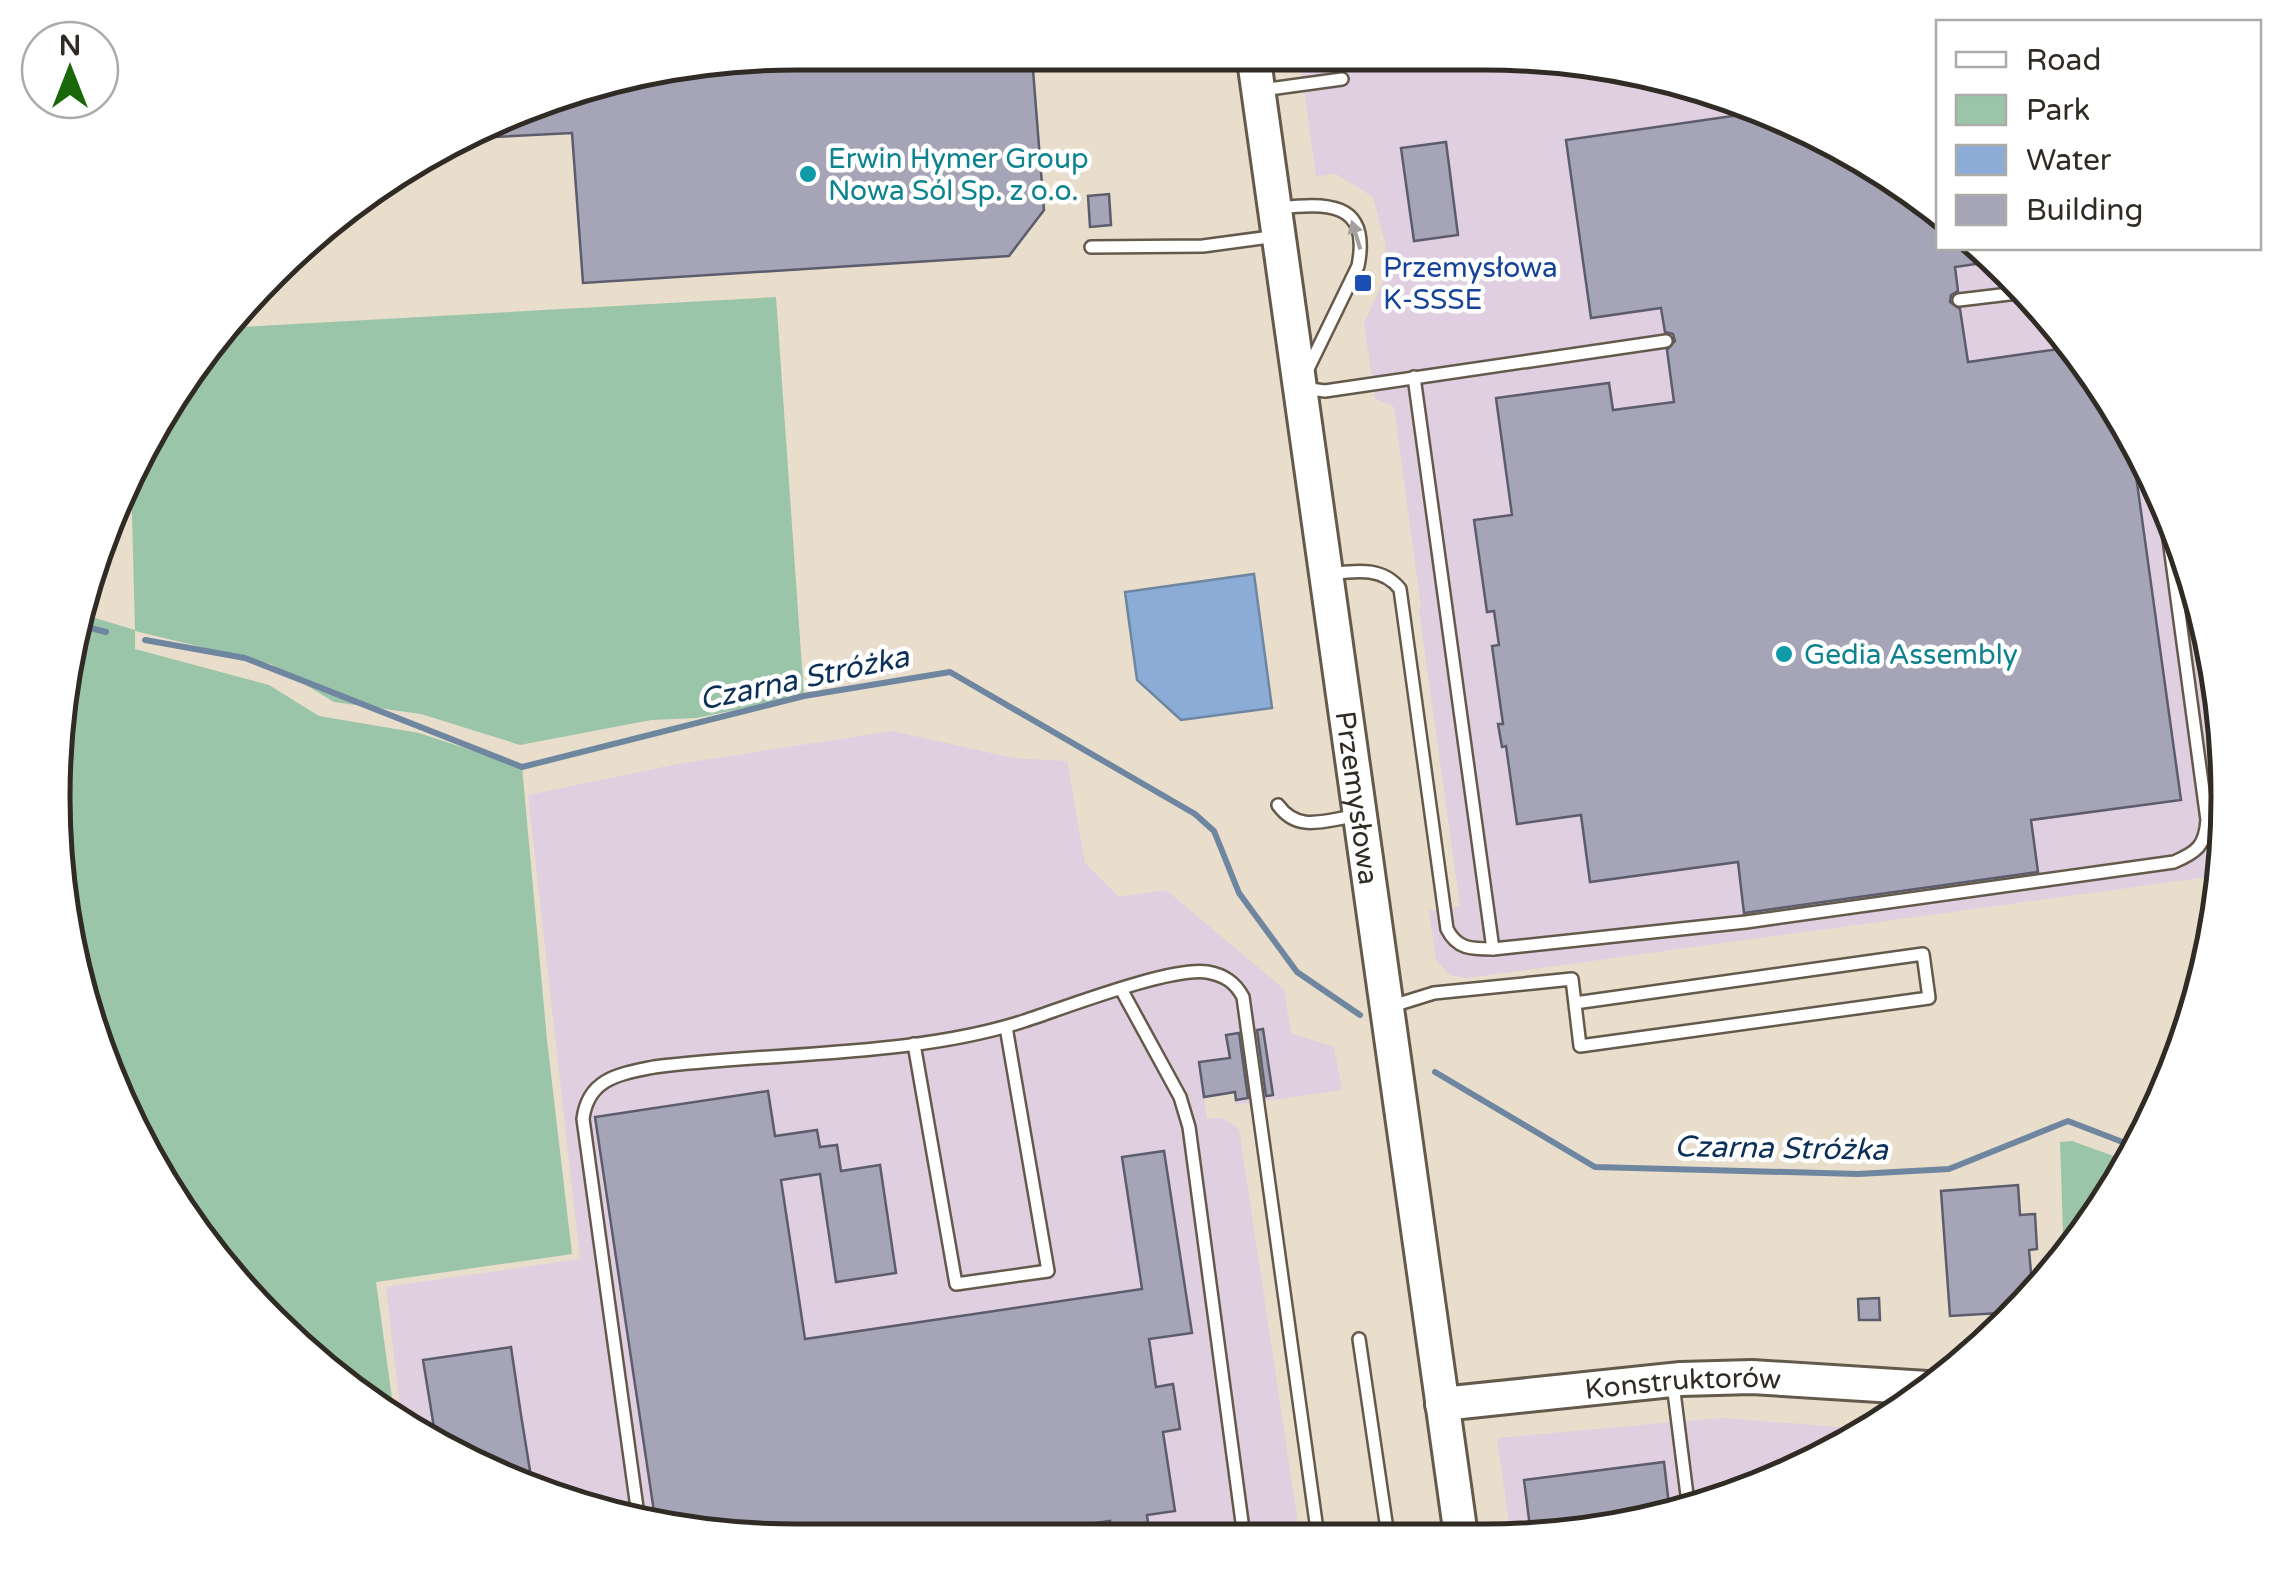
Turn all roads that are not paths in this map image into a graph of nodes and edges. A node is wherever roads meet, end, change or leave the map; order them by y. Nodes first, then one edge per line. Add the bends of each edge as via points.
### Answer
1 (1256, 75) edge
2 (1342, 78) dead end
3 (1276, 222) junction
4 (1091, 246) dead end
5 (2008, 294) edge
6 (1959, 300) dead end
7 (1666, 341) dead end
8 (1414, 377) junction
9 (1299, 388) junction
10 (2172, 564) edge
11 (1325, 574) junction
12 (1278, 805) dead end
13 (1359, 815) junction
14 (1493, 949) junction
15 (1121, 990) junction
16 (1575, 1004) junction
17 (1385, 1008) junction
18 (1006, 1026) junction
19 (914, 1044) junction
20 (1359, 1339) dead end
21 (1672, 1380) junction
22 (1909, 1387) edge
23 (1442, 1404) junction
24 (1687, 1494) edge
25 (637, 1506) edge
26 (1242, 1524) edge
27 (1316, 1524) edge
28 (1386, 1524) edge
29 (1451, 1524) edge

1 - 2 lane
1 - 3 street, Przemysłowa
3 - 4 lane via 1203,246
3 - 9 street, Przemysłowa
9 -> 3 lane via 1358,266 1358,236 1344,211 1328,204
5 - 6 lane
7 - 8 lane
8 - 9 lane via 1325,391
8 - 14 lane
9 - 11 street, Przemysłowa
10 - 14 lane via 2207,820 2206,840 2196,852 2174,862 1804,914
11 - 13 street, Przemysłowa
11 - 14 lane via 1376,572 1400,588 1447,928 1454,942
12 - 13 lane via 1299,823
13 - 17 street, Przemysłowa
15 - 18 lane
15 - 26 lane via 1180,1097 1189,1127
15 - 27 lane via 1204,972 1223,976 1242,996
16 - 16 lane via 1580,1046 1929,998 1923,954
16 - 17 lane via 1572,980 1434,993
17 - 23 street, Przemysłowa
18 - 19 lane
18 - 19 lane via 1048,1271 956,1284
19 - 25 lane via 654,1067 619,1074 585,1101
20 - 28 lane
21 - 22 street, Konstruktorów via 1752,1377
21 - 23 street, Konstruktorów
21 - 24 lane
23 - 29 street, Przemysłowa

